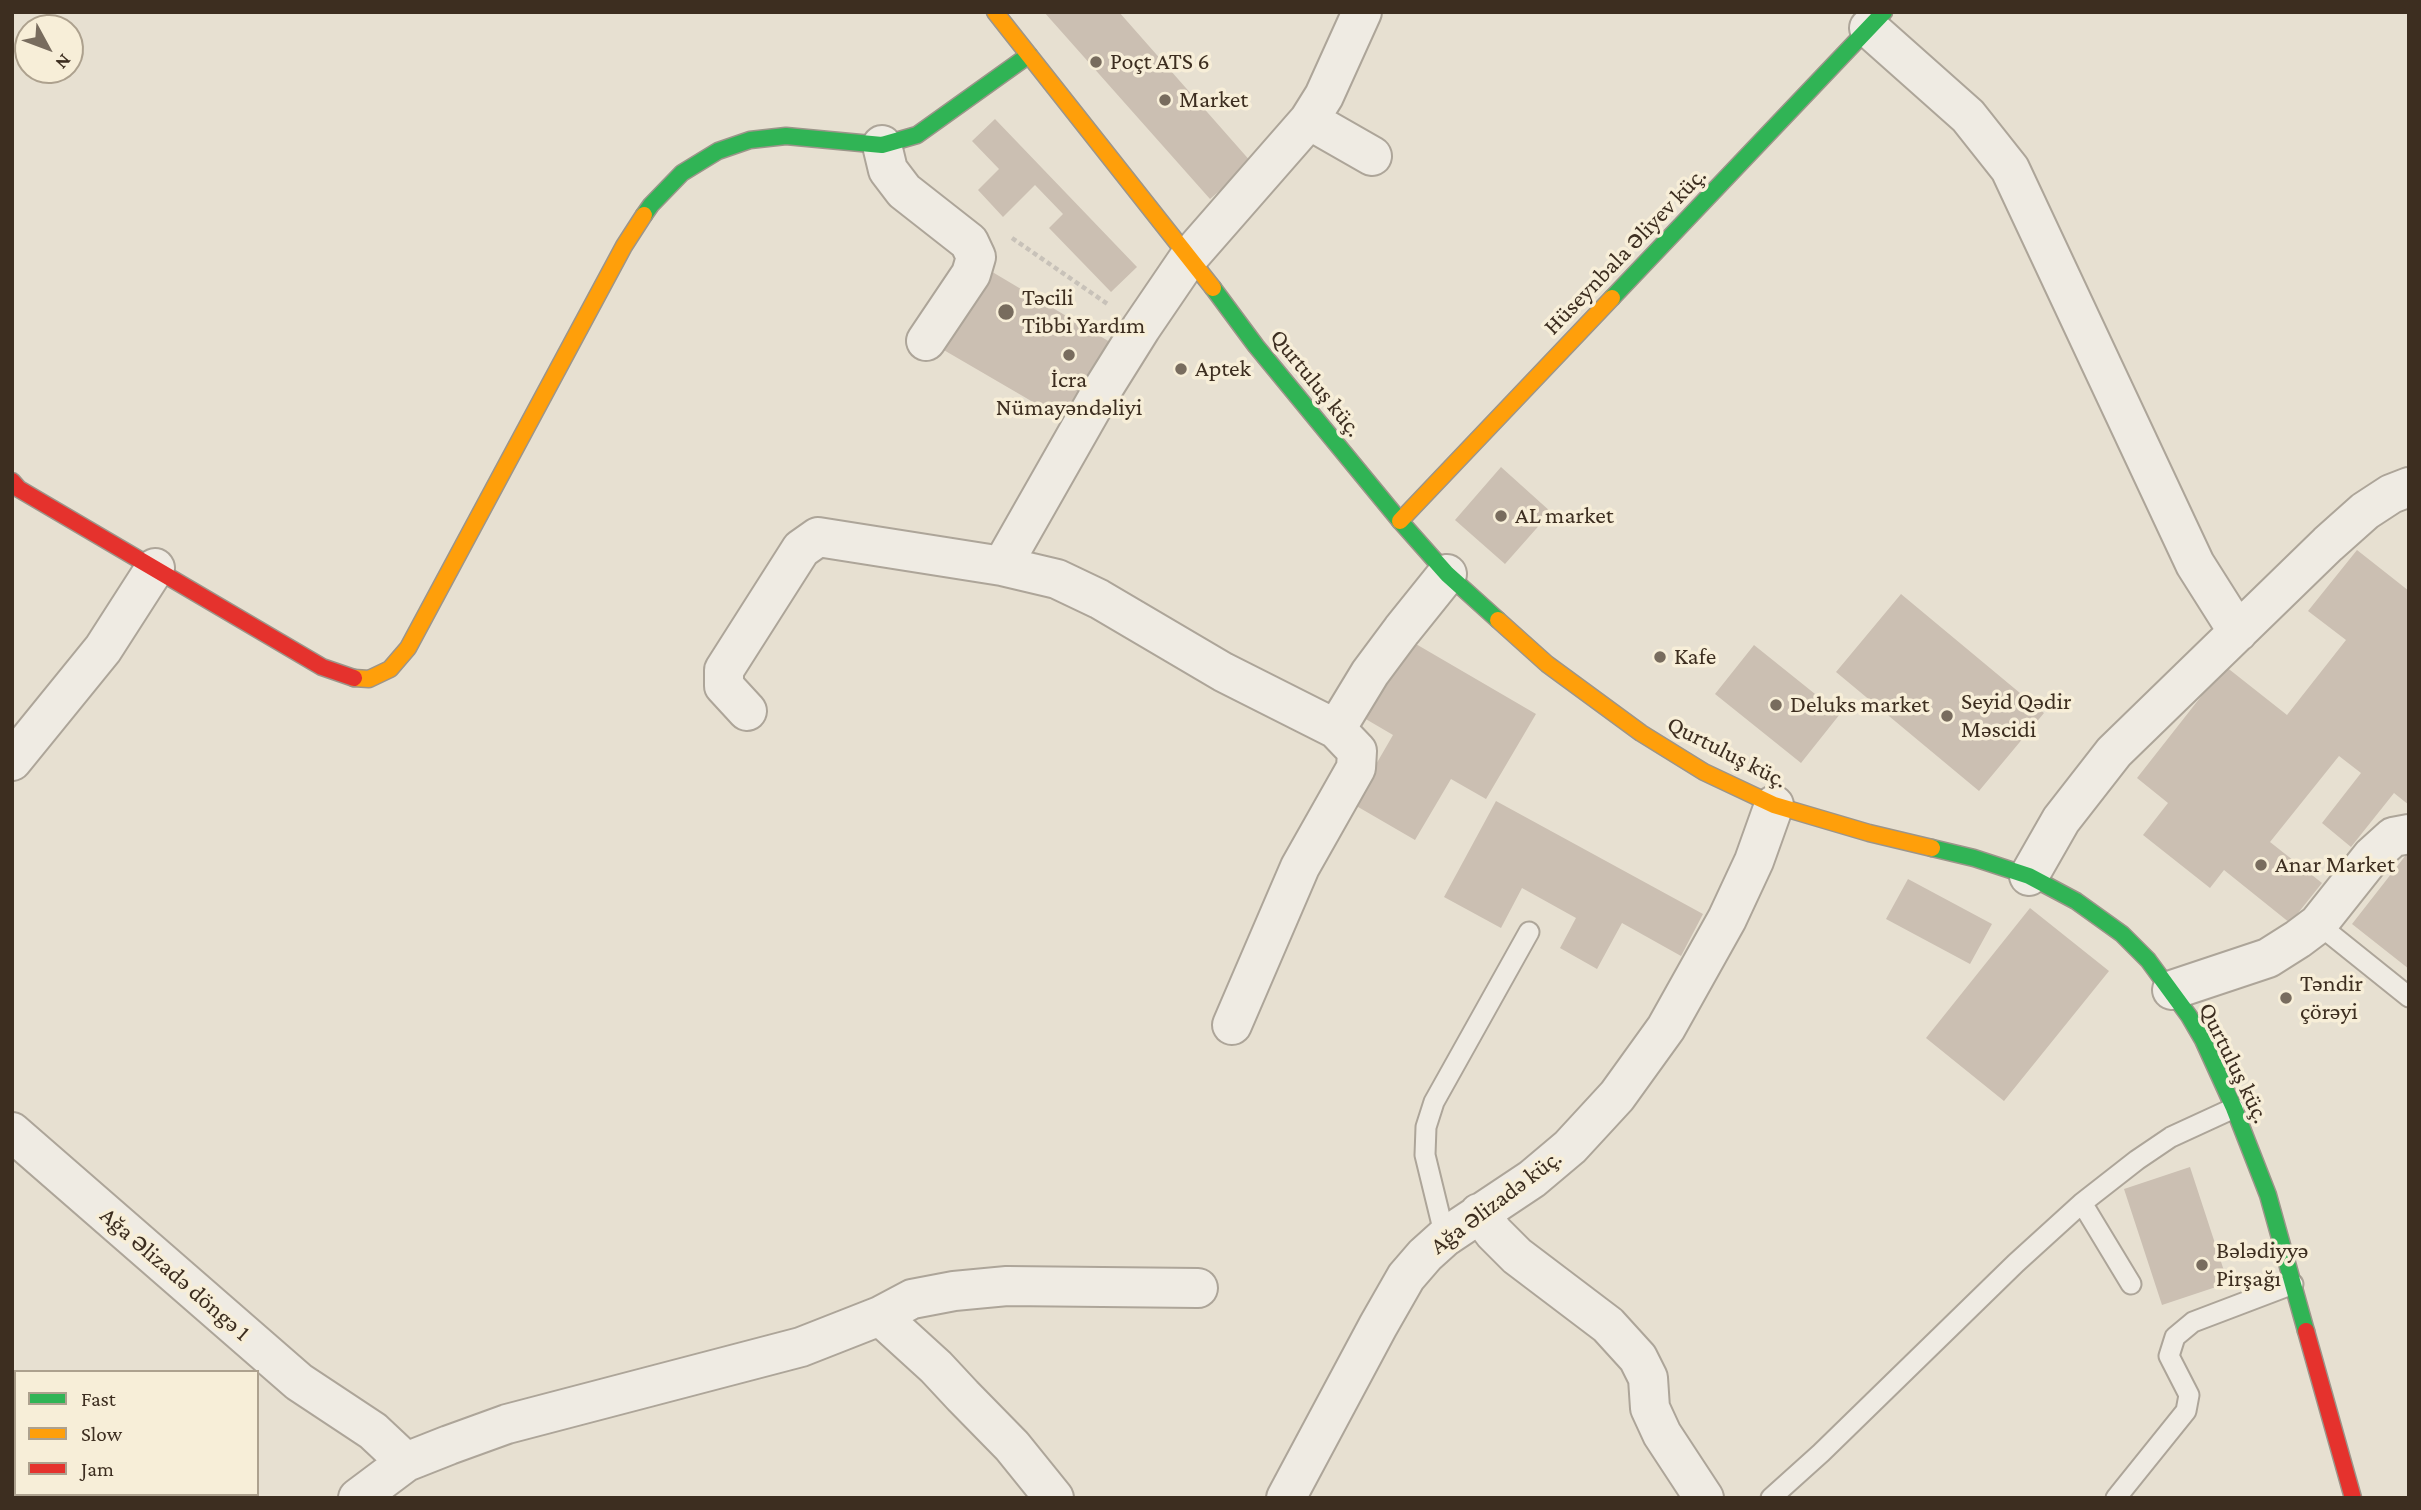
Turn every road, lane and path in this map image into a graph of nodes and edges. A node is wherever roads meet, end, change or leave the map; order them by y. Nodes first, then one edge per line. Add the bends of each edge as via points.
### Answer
1 (995, 12) edge
2 (1362, 12) edge
3 (1876, 20) edge
4 (1030, 55) junction
5 (1309, 120) junction
6 (881, 145) junction
7 (1372, 156) dead end
8 (1008, 235) dead end
9 (1190, 256) junction
10 (1141, 328) junction
11 (926, 341) dead end
12 (12, 481) edge
13 (2409, 487) edge
14 (1400, 521) junction
15 (1002, 566) junction
16 (155, 568) junction
17 (1447, 574) junction
18 (2238, 632) junction
19 (747, 711) dead end
20 (1336, 729) junction
21 (12, 761) edge
22 (1774, 805) junction
23 (2409, 834) edge
24 (2029, 876) junction
25 (2318, 924) junction
26 (1529, 932) dead end
27 (2172, 990) junction
28 (2409, 998) edge
29 (1232, 1025) dead end
30 (2234, 1108) junction
31 (12, 1132) edge
32 (2082, 1203) junction
33 (1479, 1213) junction
34 (1445, 1237) junction
35 (2131, 1284) dead end
36 (2293, 1284) junction
37 (1198, 1288) dead end
38 (880, 1316) junction
39 (406, 1462) junction
40 (358, 1498) edge
41 (1054, 1498) edge
42 (1286, 1498) edge
43 (1704, 1498) edge
44 (1771, 1498) edge
45 (2116, 1498) edge
46 (2353, 1498) edge

1 - 4 main road, Qurtuluş küç.
2 - 5 street
3 - 14 main road, Hüseynbala Əliyev küç.
3 - 18 street via 1968,116 2010,169 2195,564
4 - 6 main road via 917,135
4 - 9 main road, Qurtuluş küç.
5 - 7 street
5 - 9 street
6 - 11 street via 888,170 904,191 969,242 976,257 971,274
6 - 16 main road via 786,136 750,140 718,151 681,173 651,205 624,246 408,648 390,669 369,679 350,678 322,667
8 - 10 path
9 - 10 street
9 - 14 main road, Qurtuluş küç. via 1256,346
10 - 15 street
12 - 16 main road
13 - 18 street via 2365,511
14 - 17 main road, Qurtuluş küç.
15 - 19 street via 818,537 802,549 724,670 724,686
15 - 20 street via 1057,579 1099,599 1223,672
16 - 21 street via 103,649
17 - 20 street via 1370,673
17 - 22 main road, Qurtuluş küç. via 1547,664 1641,733 1704,772
18 - 24 street via 2114,752 2061,820
20 - 29 street via 1357,751 1356,768 1300,867
22 - 24 main road, Qurtuluş küç.
22 - 33 street, Ağa Əlizadə küç. via 1727,919 1666,1028 1616,1096 1570,1147 1532,1179
23 - 25 street via 2393,837 2372,856
24 - 27 main road, Qurtuluş küç. via 2076,901 2122,934
25 - 27 street via 2268,958
25 - 28 lane
26 - 34 lane via 1434,1102 1426,1127 1425,1155
27 - 30 main road, Qurtuluş küç. via 2203,1040
30 - 32 lane via 2171,1137
30 - 36 main road, Qurtuluş küç. via 2267,1195
31 - 39 street, Ağa Əlizadə döngə 1 via 299,1382 373,1431
32 - 35 lane
32 - 44 lane
33 - 34 street, Ağa Əlizadə küç.
33 - 43 street via 1517,1256 1608,1325 1638,1358 1648,1378 1650,1408 1662,1434
34 - 42 street, Ağa Əlizadə küç. via 1406,1277
36 - 45 lane via 2193,1321 2175,1337 2169,1356 2189,1395 2186,1411
36 - 46 main road, Qurtuluş küç.
37 - 38 street via 1006,1286 912,1299
38 - 39 street via 801,1347 507,1424
38 - 41 street via 1012,1446
39 - 40 street

